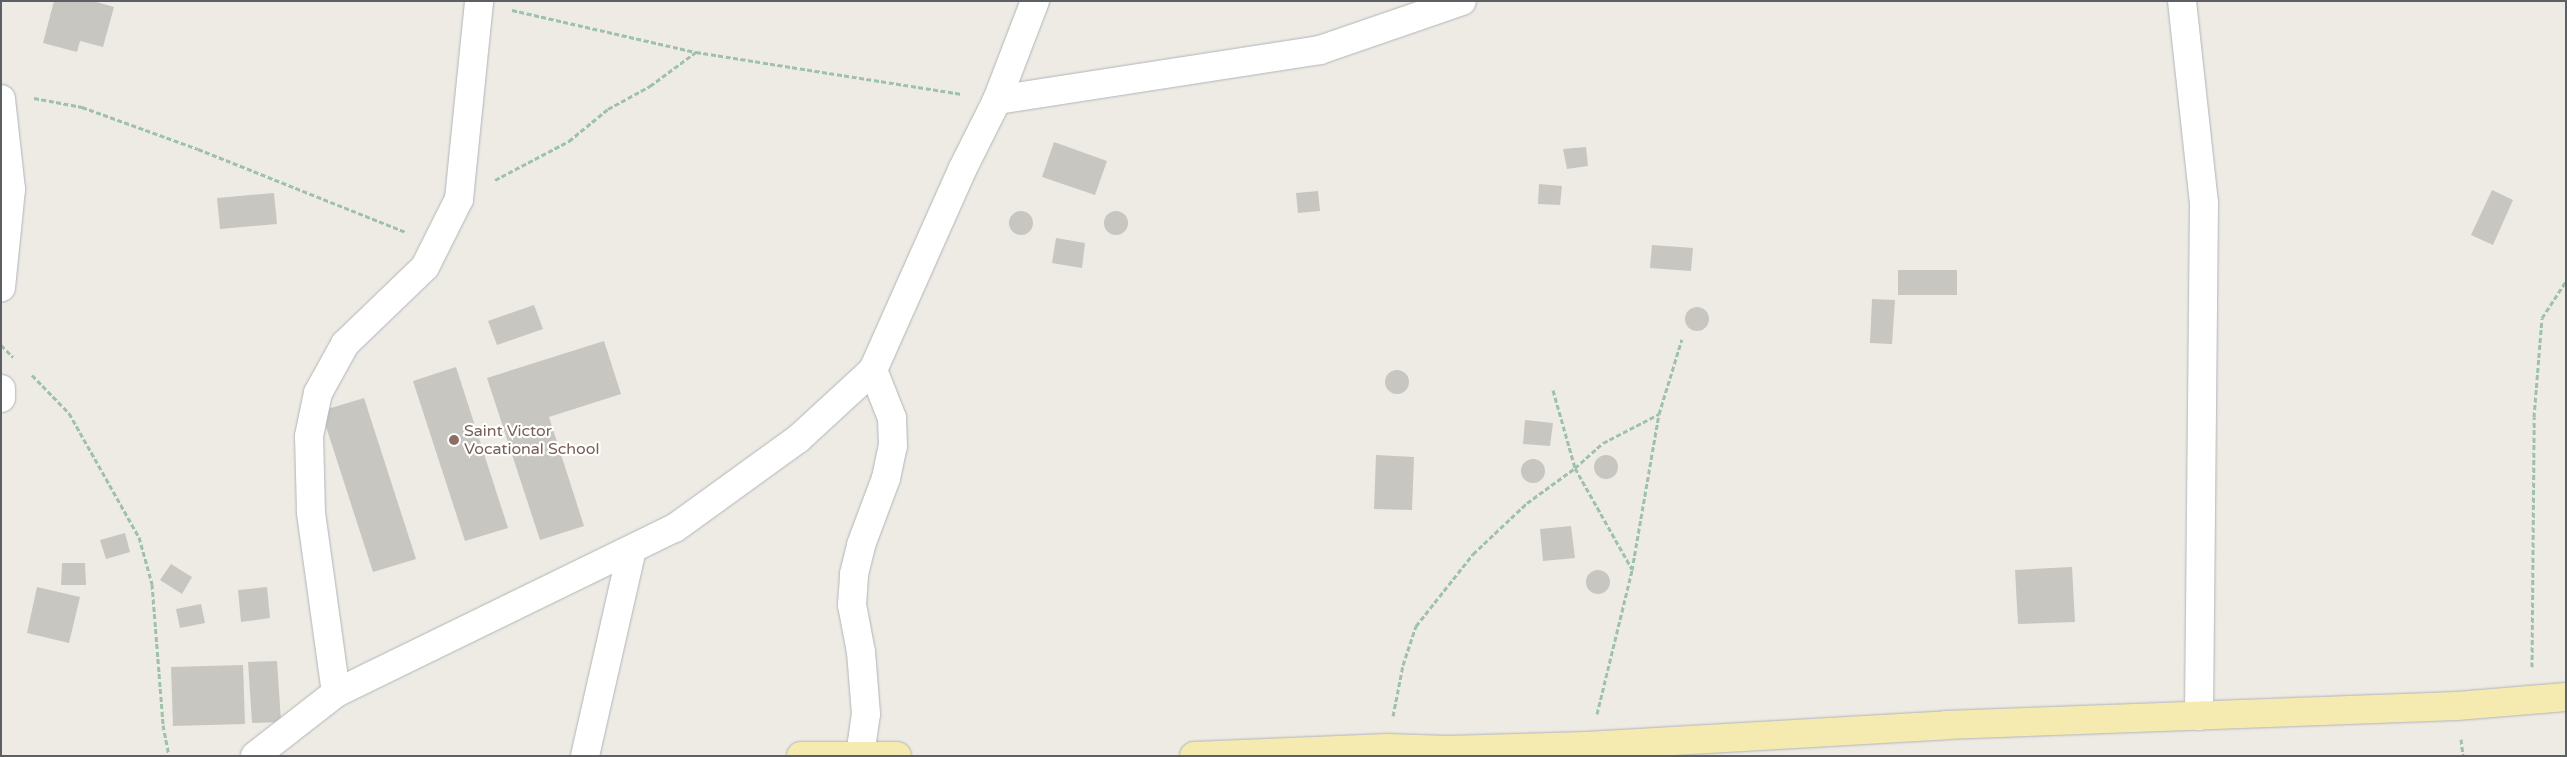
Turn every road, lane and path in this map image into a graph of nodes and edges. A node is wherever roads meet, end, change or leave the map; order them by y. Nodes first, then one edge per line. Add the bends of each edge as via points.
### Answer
1 (1035, 1) edge
2 (1462, 1) edge
3 (2182, 1) edge
4 (479, 2) edge
5 (696, 52) junction
6 (28, 97) dead end
7 (1, 99) edge
8 (997, 100) junction
9 (459, 199) junction
10 (438, 244) junction
11 (2566, 281) edge
12 (1, 287) edge
13 (1682, 339) dead end
14 (1, 345) edge
15 (15, 358) dead end
16 (873, 370) junction
17 (28, 372) dead end
18 (1, 388) edge
19 (1553, 390) dead end
20 (1, 398) edge
21 (1659, 414) junction
22 (1575, 468) junction
23 (632, 549) junction
24 (1632, 570) junction
25 (336, 693) junction
26 (2566, 697) edge
27 (2531, 700) junction
28 (2199, 716) junction
29 (1587, 746) junction
30 (1387, 748) junction
31 (860, 755) edge
32 (169, 756) edge
33 (255, 756) edge
34 (585, 756) edge
35 (801, 756) edge
36 (897, 756) edge
37 (1194, 756) edge

1 - 8 street
2 - 8 street via 1320,50
3 - 28 street via 2204,203
4 - 5 path
4 - 9 street
5 - 8 path
5 - 9 path via 650,86 608,108 569,141
6 - 10 path via 82,107 180,142
7 - 12 street via 11,189
8 - 16 street via 962,170
9 - 10 street
10 - 25 street via 425,267 346,344 318,393 309,436 311,512
11 - 27 path via 2542,318 2534,417
13 - 21 path
14 - 15 path
16 - 23 street via 798,438 675,528
16 - 31 street via 892,418 892,446 886,478 860,545 854,574 852,605 862,652 866,714
17 - 32 path via 69,413 139,537 152,584 163,725
18 - 20 street
19 - 22 path
21 - 22 path via 1603,443
21 - 24 path
22 - 24 path
22 - 30 path via 1527,503 1473,554 1416,626 1403,665
23 - 25 street
23 - 34 street
24 - 29 path
25 - 33 street
26 - 27 main road
27 - 28 main road
28 - 29 main road via 1946,725
29 - 30 main road via 1448,750
30 - 37 main road
31 - 35 main road
31 - 36 main road

